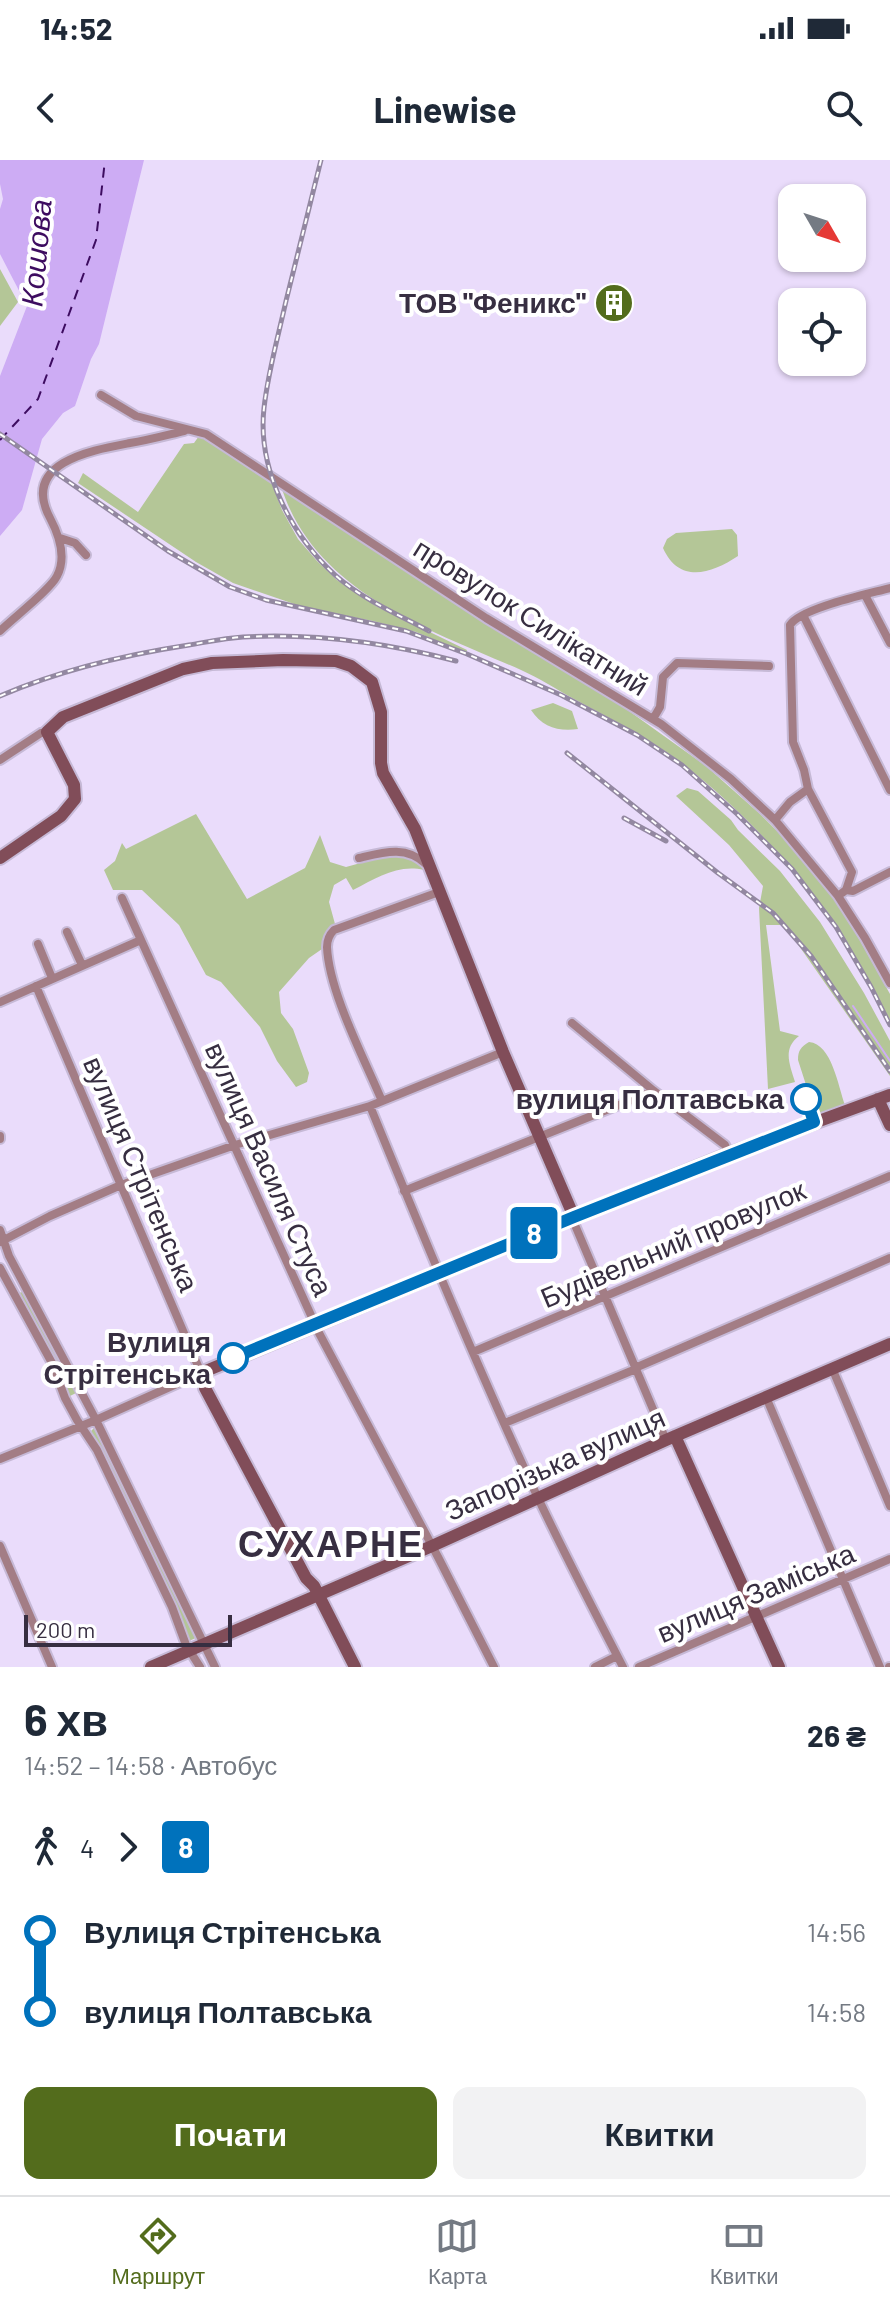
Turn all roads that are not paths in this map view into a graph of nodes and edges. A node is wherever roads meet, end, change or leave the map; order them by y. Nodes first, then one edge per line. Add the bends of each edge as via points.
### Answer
1 (101, 395) dead end
2 (189, 430) junction
3 (60, 538) junction
4 (86, 555) dead end
5 (890, 588) edge
6 (865, 595) junction
7 (803, 615) junction
8 (0, 631) edge
9 (890, 643) edge
10 (769, 666) dead end
11 (653, 719) junction
12 (47, 732) junction
13 (0, 760) edge
14 (808, 789) junction
15 (890, 790) edge
16 (775, 820) junction
17 (0, 858) edge
18 (359, 858) dead end
19 (429, 867) junction
20 (852, 872) junction
21 (890, 872) edge
22 (867, 883) junction
23 (439, 892) junction
24 (842, 893) junction
25 (122, 898) dead end
26 (67, 932) dead end
27 (141, 940) junction
28 (38, 944) dead end
29 (82, 965) junction
30 (52, 978) junction
31 (890, 983) edge
32 (36, 986) junction
33 (0, 1002) edge
34 (572, 1023) dead end
35 (503, 1052) junction
36 (654, 1091) junction
37 (884, 1097) edge
38 (382, 1101) junction
39 (370, 1106) junction
40 (890, 1125) edge
41 (540, 1136) junction
42 (235, 1145) junction
43 (729, 1154) junction
44 (890, 1176) edge
45 (121, 1185) junction
46 (404, 1191) junction
47 (573, 1217) junction
48 (0, 1230) edge
49 (2, 1241) edge
50 (890, 1258) edge
51 (0, 1268) edge
52 (439, 1273) junction
53 (18, 1274) junction
54 (3, 1281) edge
55 (605, 1297) junction
56 (315, 1324) junction
57 (890, 1344) edge
58 (473, 1352) junction
59 (636, 1368) junction
60 (832, 1368) junction
61 (203, 1376) junction
62 (766, 1397) junction
63 (96, 1420) junction
64 (505, 1423) junction
65 (82, 1427) junction
66 (671, 1438) junction
67 (0, 1459) edge
68 (538, 1497) junction
69 (890, 1506) edge
70 (0, 1546) edge
71 (432, 1546) junction
72 (890, 1559) edge
73 (844, 1579) junction
74 (315, 1588) junction
75 (756, 1618) junction
76 (205, 1644) junction
77 (189, 1651) junction
78 (617, 1656) junction
79 (52, 1667) edge
80 (151, 1667) edge
81 (200, 1667) edge
82 (215, 1667) edge
83 (355, 1667) edge
84 (494, 1667) edge
85 (595, 1667) edge
86 (623, 1667) edge
87 (639, 1667) edge
88 (779, 1667) edge
89 (880, 1667) edge

1 - 2 street, провулок Силікатний via 136,416
2 - 3 street via 88,451 56,466 43,500
2 - 11 street, провулок Силікатний via 206,434 486,618
3 - 4 street via 75,543
3 - 8 street via 55,579
5 - 6 street
6 - 7 street
6 - 9 street
7 - 14 street via 790,625 793,742
7 - 15 street
10 - 11 street via 677,663 663,677 660,707
11 - 16 street, провулок Силікатний
12 - 13 street
12 - 17 street via 74,785 75,799 61,816
12 - 19 street via 68,714 183,669 283,660 351,666 372,682 378,696 383,773 415,829
14 - 16 street
14 - 20 street
16 - 24 street, провулок Силікатний
18 - 19 street via 386,851 411,853
19 - 23 street
20 - 22 street
20 - 24 street
21 - 22 street
22 - 24 street
23 - 35 street
23 - 38 street via 334,930 327,941 339,998
24 - 31 street, провулок Силікатний
25 - 27 street, вулиця Василя Стуса
26 - 29 street
27 - 29 street
27 - 42 street, вулиця Василя Стуса
28 - 30 street
29 - 30 street
30 - 32 street
32 - 33 street
32 - 45 street, вулиця Стрітенська
34 - 36 street
35 - 38 street
35 - 41 street
36 - 41 street
36 - 43 street via 725,1145
37 - 40 street
37 - 43 street
38 - 39 street
39 - 42 street
39 - 46 street
41 - 46 street
41 - 47 street
42 - 45 street
42 - 56 street, вулиця Василя Стуса
43 - 47 street
44 - 55 street, Будівельний провулок
45 - 49 street
45 - 61 street, вулиця Стрітенська
46 - 52 street
47 - 52 street
47 - 55 street
48 - 49 street
49 - 53 street
50 - 59 street
51 - 54 street
52 - 56 street
52 - 58 street
53 - 54 street
53 - 63 street
54 - 65 street via 52,1363
55 - 58 street, Будівельний провулок
55 - 59 street
56 - 61 street
56 - 71 street, вулиця Василя Стуса
57 - 60 street, Запорізька вулиця
58 - 64 street
59 - 64 street
59 - 66 street
60 - 62 street, Запорізька вулиця
60 - 69 street
61 - 63 street
61 - 74 street, вулиця Стрітенська
62 - 66 street, Запорізька вулиця
62 - 73 street
63 - 65 street
63 - 76 street
64 - 68 street
65 - 67 street
65 - 77 street
66 - 68 street, Запорізька вулиця
66 - 75 street
68 - 71 street, Запорізька вулиця
68 - 78 street
70 - 79 street
71 - 74 street, Запорізька вулиця
71 - 84 street, вулиця Василя Стуса
72 - 73 street, вулиця Заміська
73 - 75 street, вулиця Заміська
73 - 89 street
74 - 76 street, Запорізька вулиця
74 - 83 street, вулиця Стрітенська
75 - 87 street, вулиця Заміська
75 - 88 street
76 - 77 street, Запорізька вулиця
76 - 82 street
77 - 80 street, Запорізька вулиця
77 - 81 street
78 - 85 street
78 - 86 street

